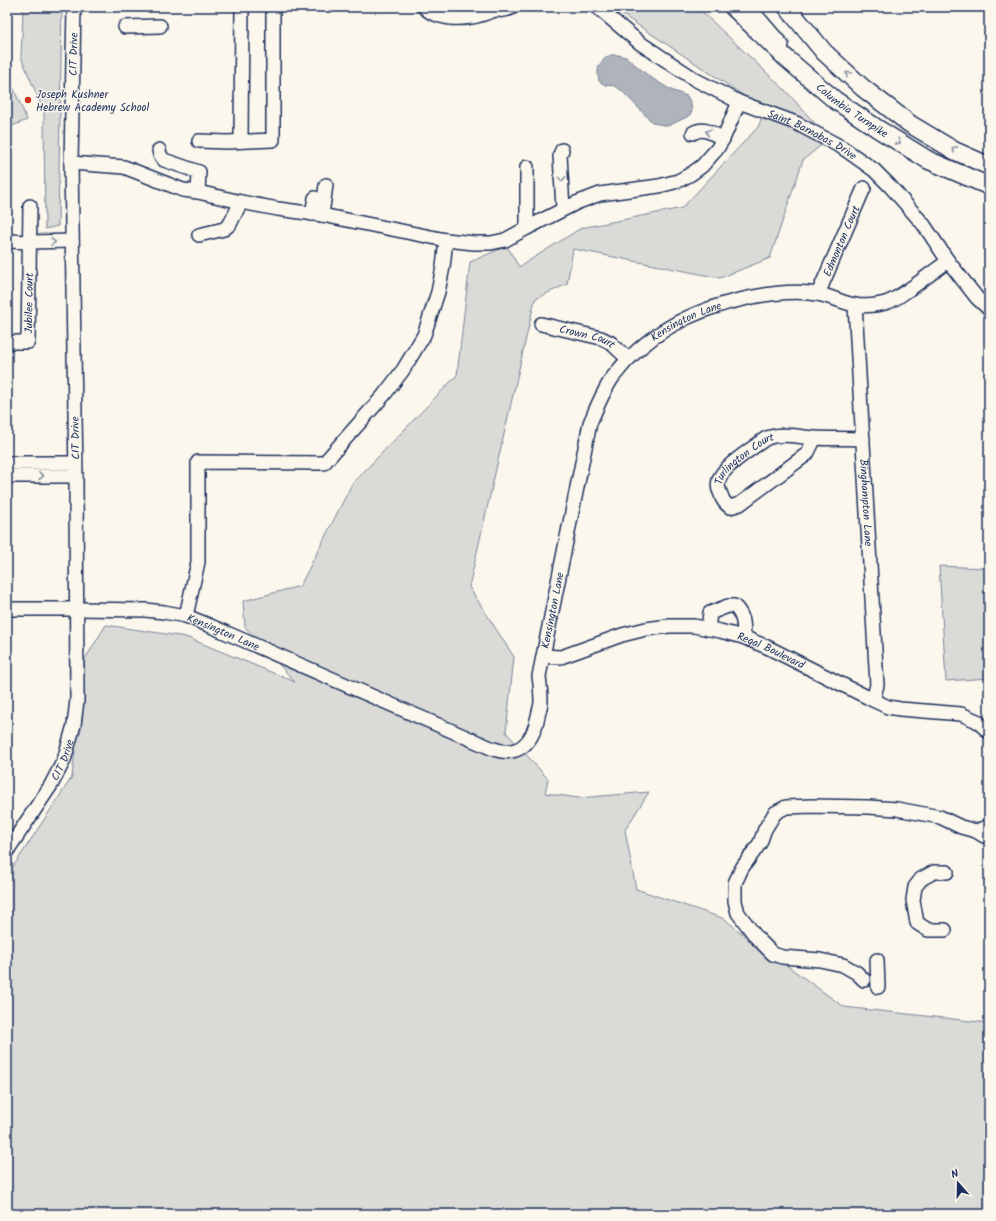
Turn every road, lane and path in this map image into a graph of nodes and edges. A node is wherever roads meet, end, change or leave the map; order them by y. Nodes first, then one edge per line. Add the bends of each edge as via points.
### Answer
1 (74, 7) edge
2 (242, 7) edge
3 (273, 7) edge
4 (424, 7) edge
5 (512, 7) edge
6 (597, 7) edge
7 (733, 7) edge
8 (749, 7) edge
9 (780, 7) edge
10 (787, 7) edge
11 (494, 8) edge
12 (800, 22) junction
13 (160, 26) dead end
14 (125, 27) dead end
15 (810, 78) junction
16 (739, 102) junction
17 (693, 132) dead end
18 (724, 139) junction
19 (199, 141) dead end
20 (241, 141) junction
21 (159, 150) dead end
22 (562, 150) dead end
23 (71, 163) junction
24 (989, 166) edge
25 (526, 167) dead end
26 (326, 185) dead end
27 (989, 186) edge
28 (864, 188) dead end
29 (198, 192) junction
30 (315, 198) dead end
31 (241, 202) junction
32 (30, 206) dead end
33 (564, 209) junction
34 (317, 215) junction
35 (527, 228) junction
36 (199, 235) dead end
37 (446, 240) junction
38 (7, 241) edge
39 (72, 241) junction
40 (30, 242) junction
41 (948, 261) junction
42 (818, 294) junction
43 (855, 305) junction
44 (989, 309) edge
45 (541, 324) dead end
46 (7, 342) edge
47 (628, 359) junction
48 (815, 438) junction
49 (863, 439) junction
50 (7, 464) edge
51 (76, 470) junction
52 (7, 476) edge
53 (7, 609) edge
54 (76, 609) junction
55 (186, 616) junction
56 (708, 629) junction
57 (743, 637) junction
58 (543, 656) junction
59 (873, 700) junction
60 (989, 732) edge
61 (989, 826) edge
62 (976, 831) junction
63 (989, 838) edge
64 (7, 851) edge
65 (947, 872) dead end
66 (945, 930) dead end
67 (877, 960) dead end
68 (864, 980) dead end
69 (878, 987) dead end

1 - 23 street, CIT Drive
2 - 20 street
3 - 20 street via 273,140
4 - 11 street via 435,15 458,19 472,17
5 - 11 street via 502,11
6 - 16 street, Saint Barnabas Drive via 659,56 696,80
7 - 15 main road, Columbia Turnpike
8 - 15 street
9 - 12 street
10 - 12 main road, Columbia Turnpike
24 -> 12 main road, Columbia Turnpike via 955,151 910,124 863,88 824,52
13 - 14 street
15 -> 27 main road, Columbia Turnpike via 835,100 928,160
16 - 18 street
16 - 41 street, Saint Barnabas Drive via 796,123 843,148 874,170 924,225
18 -> 17 street via 702,129
18 - 33 street via 702,166 678,181 600,194
19 - 20 street
21 - 29 street via 164,160 199,172
22 -> 33 street via 560,155
23 - 29 street via 124,167 183,190
23 - 39 street, CIT Drive
25 - 35 street
26 - 34 street
28 - 42 street, Edmonton Court
29 - 31 street
30 - 34 street
31 - 34 street
31 - 36 street via 230,224
32 - 40 street, Jubilee Court
33 - 35 street
34 - 37 street
35 - 37 street via 505,240 491,243
37 - 55 street via 438,292 424,335 384,395 324,462 198,462 198,562
38 - 40 street
40 -> 39 street
39 - 51 street, CIT Drive
40 - 46 street, Jubilee Court via 28,342
41 - 43 street, Kensington Lane via 889,302
41 - 44 street, Saint Barnabas Drive
42 - 43 street, Kensington Lane
42 - 47 street, Kensington Lane via 767,294 725,302 696,312 669,326
43 - 49 street, Binghampton Lane
45 - 47 street, Crown Court via 601,338 611,343
47 - 58 street, Kensington Lane via 613,378 590,423
48 - 48 street, Turlington Court via 779,435 764,439 722,472 718,489 724,503 730,507 740,504 807,454
48 - 49 street, Turlington Court
49 - 59 street, Binghampton Lane via 877,685
50 - 51 street
52 -> 51 street
51 - 54 street, CIT Drive
53 - 54 street, Kensington Lane
54 - 55 street, Kensington Lane via 144,610
54 - 64 street, CIT Drive via 77,700 70,744 51,785
55 - 58 street, Kensington Lane via 500,752 521,747 532,737 541,702 539,676
56 - 57 street, Regal Boulevard
56 - 57 street via 710,613 734,606 740,611 745,628
56 - 58 street, Regal Boulevard via 694,626 646,629 561,657
57 - 59 street, Regal Boulevard
59 - 60 street, Regal Boulevard via 900,709 961,714 977,721
61 - 62 street
62 - 63 street
62 - 68 street via 940,817 897,809 812,806 786,807 775,813 735,883 738,913 773,954 843,965
65 - 66 street via 934,872 921,879 915,887 913,900 917,923 928,930
67 - 69 street

